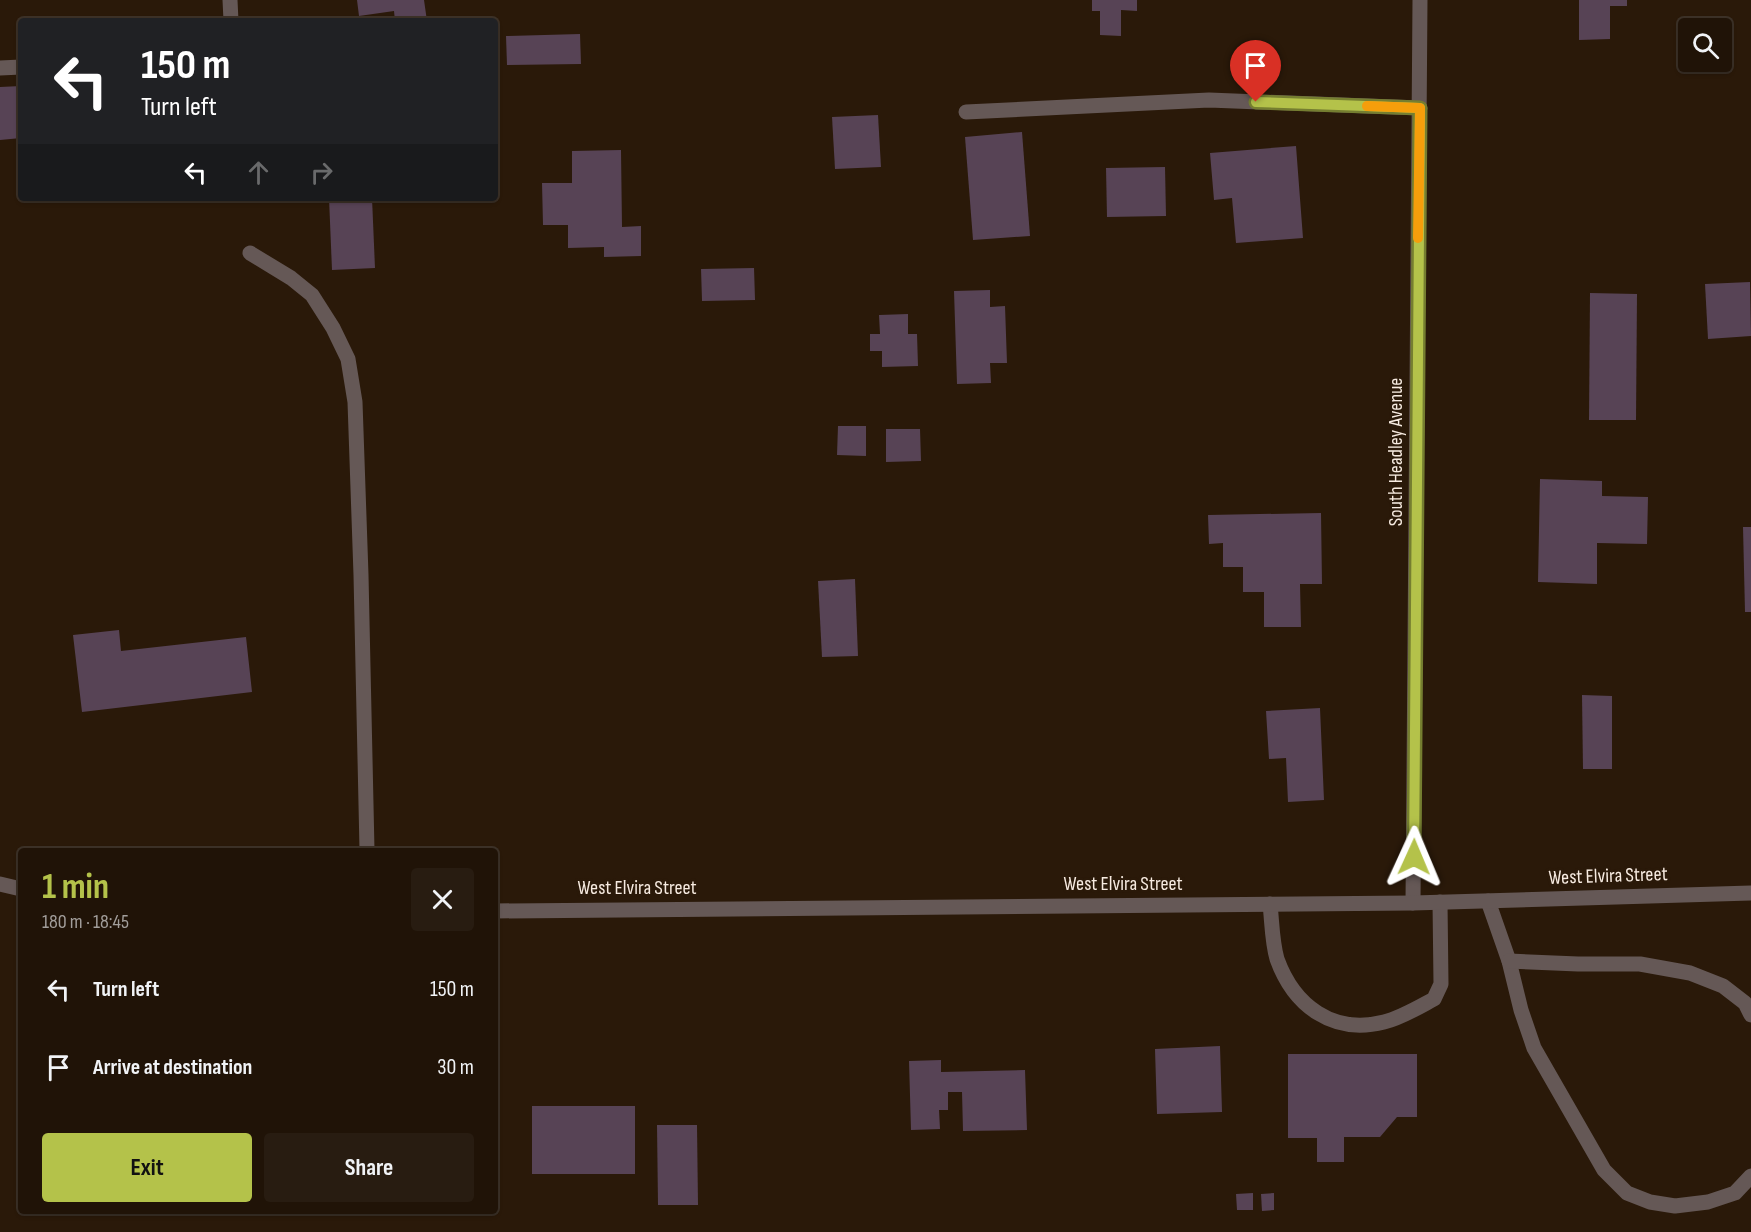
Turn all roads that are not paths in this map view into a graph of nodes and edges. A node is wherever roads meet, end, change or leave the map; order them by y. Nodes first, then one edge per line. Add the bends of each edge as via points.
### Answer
1 (230, 0) edge
2 (1420, 0) edge
3 (231, 18) edge
4 (18, 67) edge
5 (0, 68) edge
6 (1420, 108) junction
7 (966, 112) dead end
8 (250, 253) dead end
9 (367, 848) edge
10 (0, 884) edge
11 (18, 888) edge
12 (1751, 893) edge
13 (1488, 901) junction
14 (1440, 902) junction
15 (1413, 903) junction
16 (1270, 904) junction
17 (498, 911) edge
18 (1509, 961) junction
19 (1751, 1016) edge
20 (1751, 1176) edge

1 - 3 street
2 - 6 street, South Headley Avenue
4 - 5 street
6 - 7 street via 1209,100
6 - 15 street, South Headley Avenue
8 - 9 street via 312,295 348,359 355,402 362,575
10 - 11 street
12 - 13 street, West Elvira Street
13 - 14 street, West Elvira Street
13 - 18 street
14 - 15 street, West Elvira Street
14 - 16 street via 1441,984 1434,999 1385,1022 1355,1027 1328,1020 1306,1005 1287,984 1276,957
15 - 16 street, West Elvira Street
16 - 17 street, West Elvira Street
18 - 19 street via 1640,964 1690,974 1723,986 1745,1004
18 - 20 street via 1534,1048 1604,1170 1627,1192 1650,1202 1675,1206 1708,1202 1735,1193

